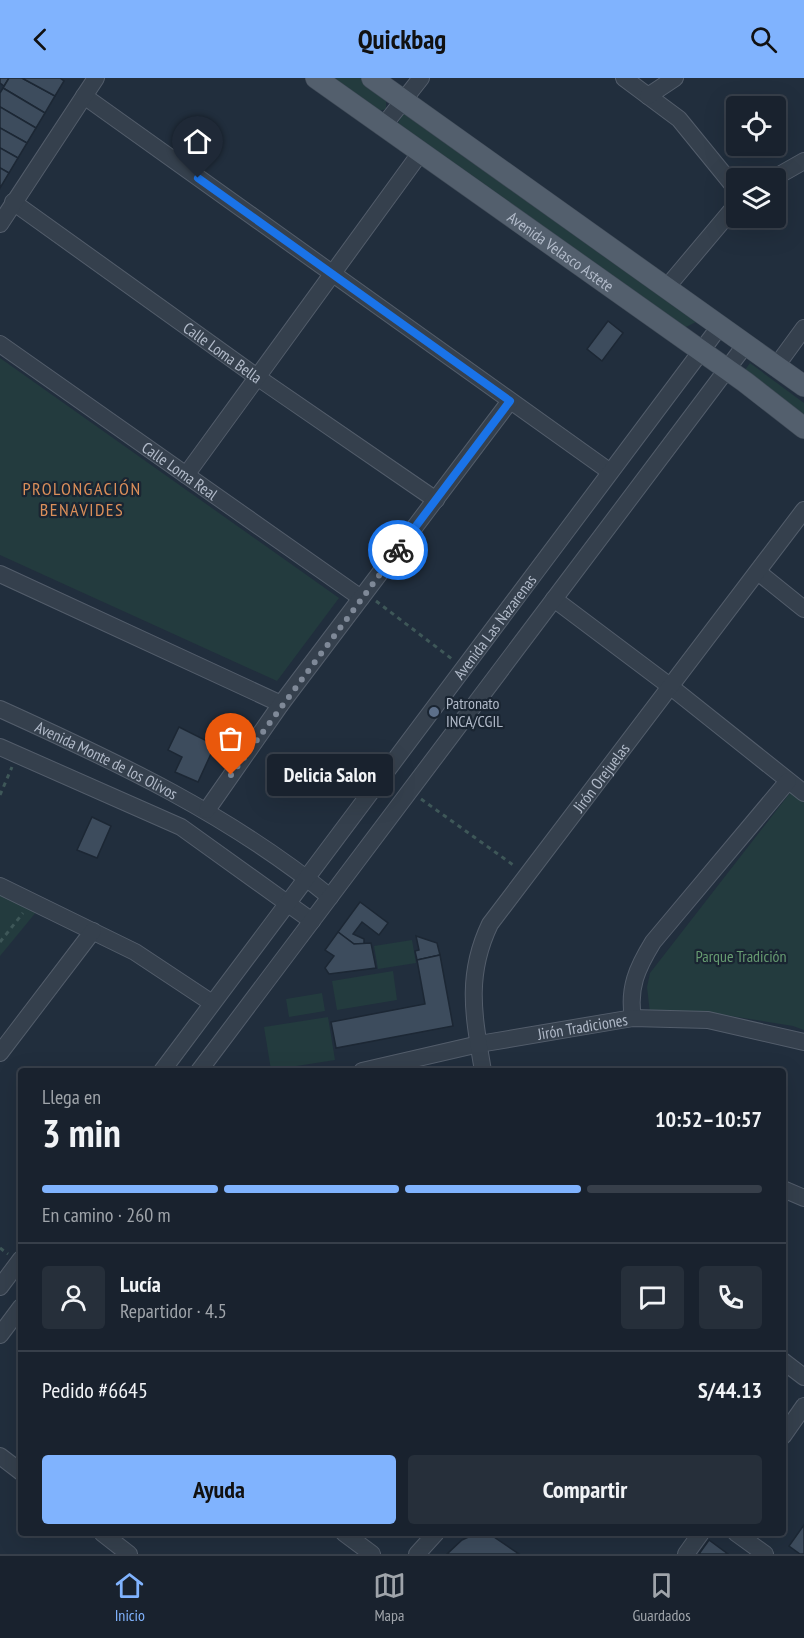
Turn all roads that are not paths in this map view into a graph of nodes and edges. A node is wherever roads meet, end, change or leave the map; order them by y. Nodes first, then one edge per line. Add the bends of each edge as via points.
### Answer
1 (96, 78) edge
2 (316, 78) edge
3 (372, 78) edge
4 (421, 78) edge
5 (624, 78) edge
6 (675, 78) edge
7 (84, 96) junction
8 (648, 96) junction
9 (403, 100) junction
10 (384, 125) junction
11 (421, 152) junction
12 (804, 161) edge
13 (786, 171) edge
14 (726, 177) edge
15 (13, 202) junction
16 (726, 217) edge
17 (0, 224) edge
18 (331, 273) junction
19 (667, 287) junction
20 (720, 326) junction
21 (804, 328) edge
22 (0, 344) edge
23 (746, 344) junction
24 (701, 351) junction
25 (777, 365) junction
26 (728, 370) junction
27 (257, 377) junction
28 (804, 386) edge
29 (510, 401) junction
30 (804, 428) edge
31 (609, 471) junction
32 (186, 475) junction
33 (436, 500) junction
34 (804, 510) edge
35 (758, 572) junction
36 (0, 574) edge
37 (363, 595) junction
38 (554, 599) junction
39 (804, 609) edge
40 (671, 687) junction
41 (281, 704) junction
42 (0, 708) edge
43 (0, 747) edge
44 (788, 781) junction
45 (804, 793) edge
46 (207, 810) junction
47 (306, 877) junction
48 (0, 886) edge
49 (330, 897) junction
50 (288, 901) junction
51 (312, 921) junction
52 (93, 931) junction
53 (212, 1003) junction
54 (633, 1018) junction
55 (804, 1042) edge
56 (479, 1044) junction
57 (0, 1053) edge
58 (164, 1068) edge
59 (202, 1068) edge
60 (375, 1068) edge
61 (483, 1068) edge
62 (786, 1190) edge
63 (804, 1197) edge
64 (18, 1263) edge
65 (0, 1287) edge
66 (18, 1311) edge
67 (0, 1335) edge
68 (786, 1363) edge
69 (804, 1377) edge
70 (804, 1407) edge
71 (786, 1432) edge
72 (0, 1456) edge
73 (18, 1470) edge
74 (106, 1536) edge
75 (348, 1536) edge
76 (433, 1536) edge
77 (699, 1536) edge
78 (740, 1536) edge
79 (129, 1554) edge
80 (372, 1554) edge
81 (417, 1554) edge
82 (686, 1554) edge
83 (765, 1554) edge

1 - 7 street
2 - 10 main road, Avenida Velasco Astete
3 - 9 main road, Avenida Velasco Astete
4 - 9 street
5 - 8 street
6 - 8 street
7 - 15 street
7 - 18 street
8 - 14 street via 679,119
9 - 10 street
9 - 19 main road, Avenida Velasco Astete
10 - 11 main road, Avenida Velasco Astete
11 - 18 street
11 - 24 main road, Avenida Velasco Astete
12 - 13 street
15 - 17 street
15 - 27 street, Calle Loma Bella
16 - 19 street
18 - 27 street
18 - 29 street
19 - 20 main road, Avenida Velasco Astete
20 - 23 main road, Avenida Velasco Astete
20 - 24 street, Avenida Las Nazarenas
21 - 25 street
22 - 32 street, Calle Loma Real
23 - 25 main road, Avenida Velasco Astete
23 - 26 street, Avenida Las Nazarenas
24 - 26 main road, Avenida Velasco Astete
24 - 31 street, Avenida Las Nazarenas
25 - 28 main road, Avenida Velasco Astete
26 - 30 main road, Avenida Velasco Astete
26 - 38 street, Avenida Las Nazarenas
27 - 32 street
27 - 33 street, Calle Loma Bella
29 - 31 street
29 - 33 street
31 - 47 street, Avenida Las Nazarenas
32 - 37 street, Calle Loma Real
33 - 37 street
34 - 35 street, Jirón Orejuelas
35 - 39 street
35 - 40 street, Jirón Orejuelas
36 - 41 street
37 - 41 street
38 - 40 street
38 - 49 street, Avenida Las Nazarenas
40 - 44 street
40 - 56 street, Jirón Orejuelas via 490,924 480,945 472,987
41 - 46 street
42 - 46 street, Avenida Monte de los Olivos via 124,765
43 - 50 street, Avenida Monte de los Olivos via 181,827
44 - 45 street
44 - 54 street via 653,942 632,984
46 - 47 street, Avenida Monte de los Olivos
47 - 49 street, Avenida Monte de los Olivos
47 - 50 street, Avenida Las Nazarenas
48 - 52 street
49 - 51 street, Avenida Las Nazarenas
50 - 51 street, Avenida Monte de los Olivos
50 - 53 street, Avenida Las Nazarenas
51 - 59 street, Avenida Las Nazarenas
52 - 53 street via 135,952
52 - 57 street
53 - 58 street, Avenida Las Nazarenas
54 - 55 street, Jirón Tradiciones via 708,1020
54 - 56 street, Jirón Tradiciones
56 - 60 street, Jirón Tradiciones
56 - 61 street, Jirón Orejuelas
62 - 63 street
64 - 65 street
66 - 67 street
68 - 69 street
70 - 71 street
72 - 73 street
74 - 79 street
75 - 80 street
76 - 81 street
77 - 82 street
78 - 83 street

